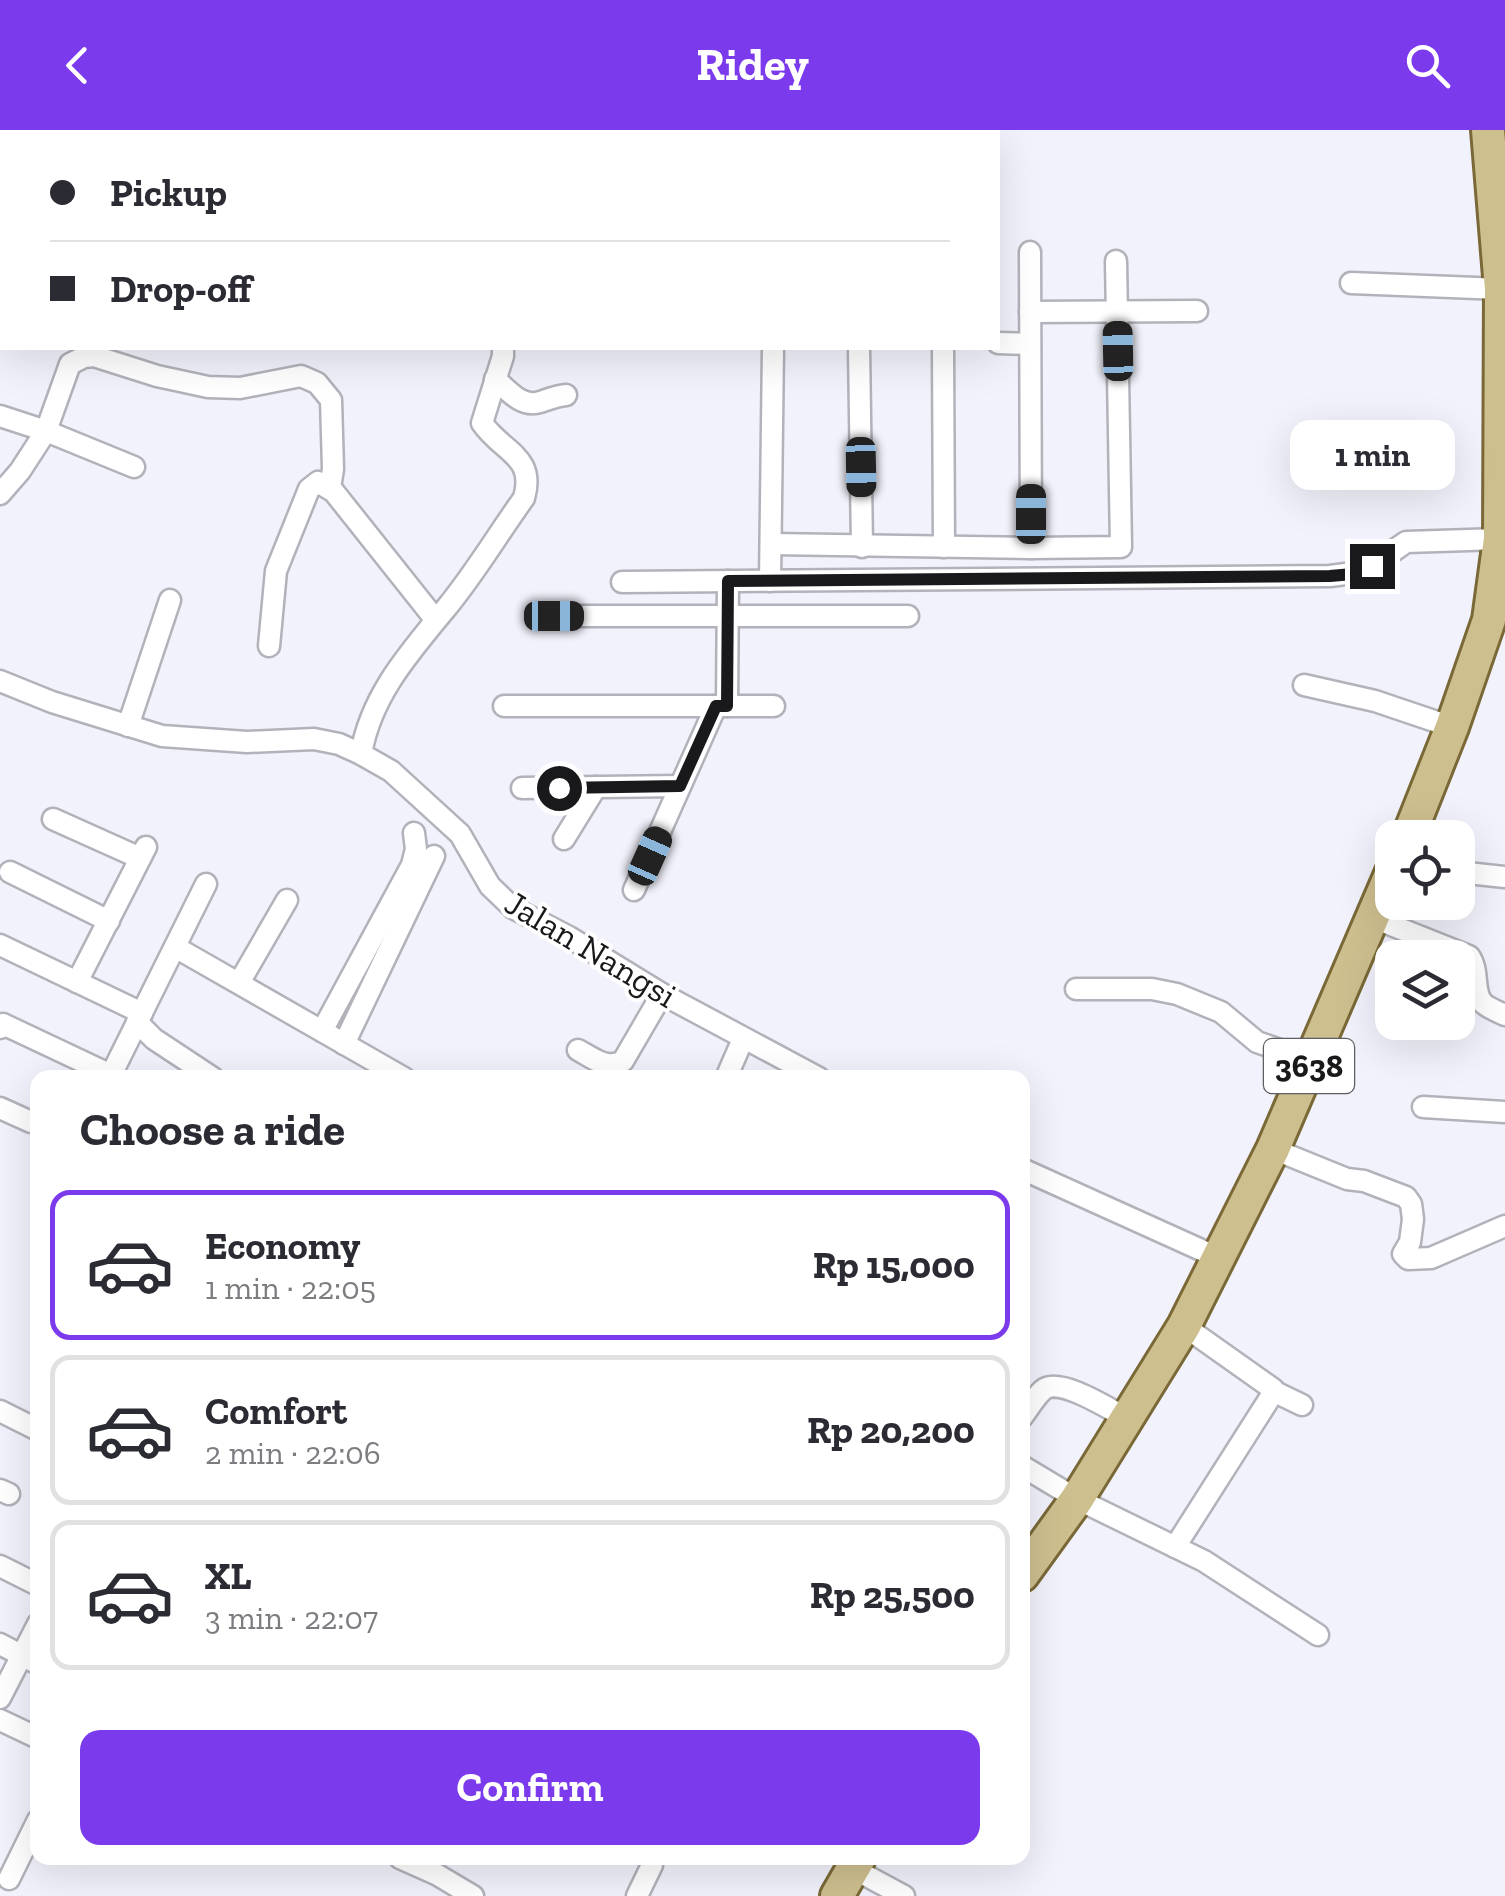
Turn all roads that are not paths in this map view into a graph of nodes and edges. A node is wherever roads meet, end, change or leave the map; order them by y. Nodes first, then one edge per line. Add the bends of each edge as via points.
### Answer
1 (1488, 130) edge
2 (1030, 252) dead end
3 (1116, 261) dead end
4 (1351, 283) dead end
5 (1501, 289) junction
6 (1030, 312) junction
7 (1117, 312) junction
8 (1197, 312) dead end
9 (1000, 343) edge
10 (1030, 344) junction
11 (502, 350) edge
12 (772, 350) edge
13 (859, 350) edge
14 (943, 350) edge
15 (495, 379) junction
16 (566, 395) dead end
17 (0, 416) edge
18 (46, 432) junction
19 (134, 467) dead end
20 (330, 488) junction
21 (0, 494) edge
22 (1503, 496) edge
23 (1500, 539) junction
24 (771, 544) junction
25 (862, 546) junction
26 (944, 547) junction
27 (1031, 548) junction
28 (728, 581) junction
29 (770, 581) junction
30 (622, 582) dead end
31 (170, 600) dead end
32 (554, 616) dead end
33 (728, 616) junction
34 (908, 616) dead end
35 (435, 619) junction
36 (269, 646) dead end
37 (0, 681) edge
38 (1304, 685) dead end
39 (504, 706) dead end
40 (722, 706) junction
41 (774, 706) dead end
42 (128, 726) junction
43 (1452, 727) junction
44 (360, 754) junction
45 (680, 786) junction
46 (596, 787) junction
47 (522, 788) dead end
48 (53, 818) dead end
49 (1415, 820) edge
50 (414, 832) dead end
51 (564, 839) dead end
52 (434, 856) dead end
53 (10, 872) dead end
54 (1475, 874) edge
55 (1505, 877) edge
56 (206, 884) dead end
57 (634, 890) dead end
58 (287, 900) dead end
59 (1375, 908) edge
60 (1371, 917) junction
61 (108, 920) junction
62 (0, 945) edge
63 (175, 946) junction
64 (78, 982) junction
65 (239, 983) junction
66 (1076, 989) dead end
67 (662, 994) junction
68 (1505, 1015) edge
69 (140, 1018) junction
70 (0, 1028) edge
71 (333, 1037) junction
72 (744, 1038) junction
73 (578, 1050) dead end
74 (1312, 1061) junction
75 (100, 1070) edge
76 (114, 1070) edge
77 (201, 1070) edge
78 (390, 1070) edge
79 (730, 1070) edge
80 (804, 1070) edge
81 (1423, 1107) dead end
82 (0, 1108) edge
83 (1505, 1112) edge
84 (30, 1122) edge
85 (1273, 1149) junction
86 (1030, 1174) edge
87 (1505, 1226) edge
88 (1220, 1258) junction
89 (1184, 1326) junction
90 (1273, 1391) junction
91 (1302, 1405) dead end
92 (1030, 1407) edge
93 (0, 1411) edge
94 (1128, 1419) junction
95 (30, 1426) edge
96 (1030, 1471) edge
97 (1077, 1498) junction
98 (1175, 1547) junction
99 (1030, 1564) edge
100 (0, 1566) edge
101 (30, 1581) edge
102 (1318, 1635) dead end
103 (0, 1644) edge
104 (29, 1660) edge
105 (0, 1698) edge
106 (0, 1720) edge
107 (30, 1734) edge
108 (30, 1836) edge
109 (416, 1865) edge
110 (652, 1865) dead end
111 (849, 1874) edge
112 (9, 1879) dead end
113 (473, 1896) edge
114 (637, 1896) edge
115 (904, 1896) edge

1 - 5 main road
2 - 6 street
3 - 7 street
4 - 5 street
5 - 22 main road
6 - 7 street
6 - 10 street
7 - 8 street
7 - 27 street via 1122,547
9 - 10 street
10 - 27 street
11 - 15 street
12 - 24 street
13 - 25 street
14 - 26 street
15 - 16 street via 522,402
15 - 35 street via 482,423 526,467 527,488
17 - 18 street
18 - 19 street
18 - 20 street via 70,364 84,356 208,386 240,388 301,376 318,383 330,400
18 - 21 street
20 - 35 street
20 - 36 street via 318,482 309,490 294,523 276,571
22 - 23 main road
23 - 29 street via 1406,542 1372,566 1330,576
23 - 43 main road via 1489,620
24 - 25 street
24 - 29 street
25 - 26 street
26 - 27 street
28 - 29 street
28 - 30 street
28 - 33 street
31 - 42 street
32 - 33 street
33 - 34 street
33 - 40 street
35 - 44 street via 376,704
37 - 42 street, Jalan Nangsi
38 - 43 street
39 - 40 street
40 - 41 street
40 - 45 street
42 - 44 street, Jalan Nangsi via 209,740 314,739
43 - 49 main road
44 - 67 street, Jalan Nangsi via 390,771 460,834 499,897
45 - 46 street
45 - 57 street
46 - 47 street
46 - 51 street
48 - 61 street via 143,852
50 - 71 street via 412,865
52 - 71 street
53 - 61 street
54 - 55 street
56 - 63 street
58 - 65 street
59 - 60 main road, 3638
60 - 68 street via 1469,956 1483,1003
60 - 74 main road, 3638
61 - 64 street
62 - 64 street
63 - 65 street
63 - 69 street
64 - 69 street
65 - 71 street
66 - 74 street via 1177,994 1232,1019 1257,1042
67 - 72 street, Jalan Nangsi
67 - 73 street via 623,1061 604,1064
69 - 76 street
69 - 77 street via 154,1038
70 - 75 street
71 - 78 street
72 - 79 street
72 - 80 street, Jalan Nangsi
74 - 85 main road, 3638
81 - 83 street
82 - 84 street
85 - 87 street via 1406,1197 1413,1219 1403,1254 1408,1259 1430,1258
85 - 88 main road, 3638
86 - 88 street
88 - 89 main road, 3638
89 - 90 street
89 - 94 main road, 3638
90 - 91 street
90 - 98 street
92 - 94 street via 1052,1386
93 - 95 street
94 - 97 main road, 3638
96 - 97 street
97 - 98 street
97 - 99 main road, 3638
98 - 102 street
100 - 101 street
103 - 104 street
104 - 105 street
106 - 107 street
108 - 112 street
109 - 113 street
110 - 114 street
111 - 115 street

